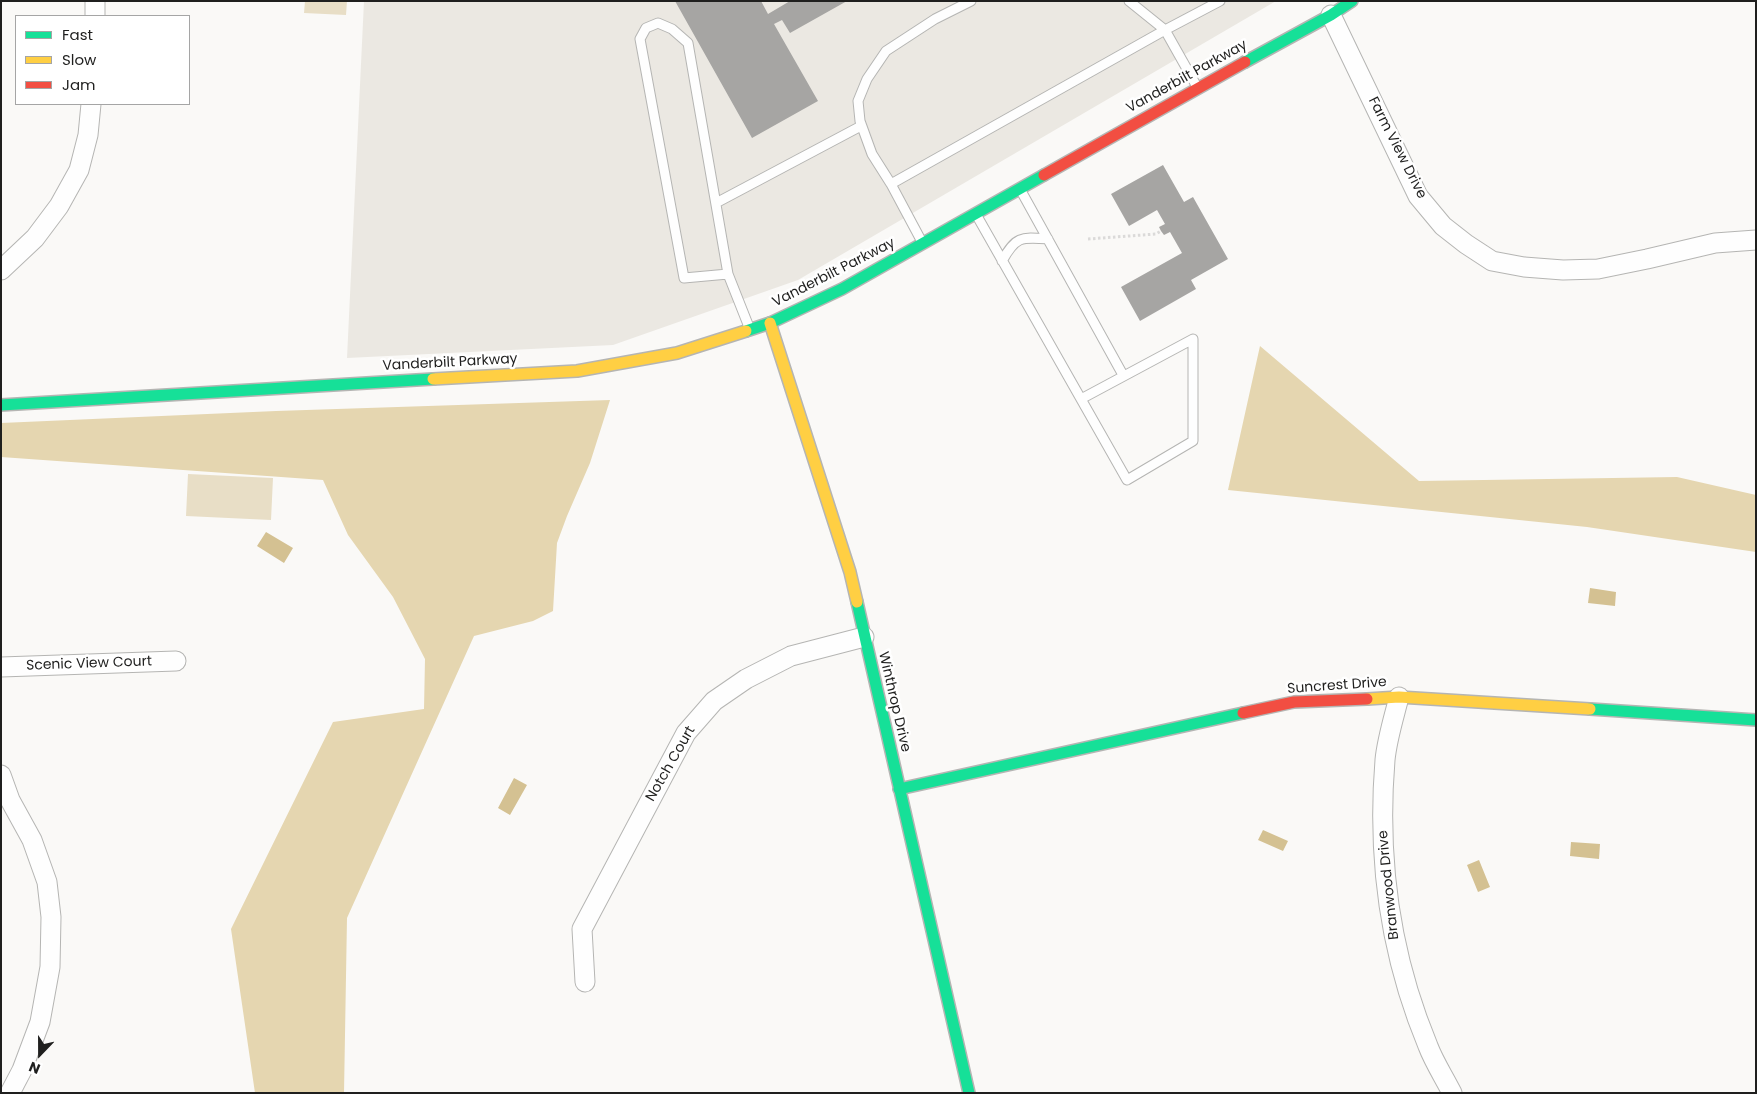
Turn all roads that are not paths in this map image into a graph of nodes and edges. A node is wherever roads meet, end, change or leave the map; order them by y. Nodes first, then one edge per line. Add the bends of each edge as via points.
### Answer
1 (95, 1) edge
2 (971, 1) edge
3 (1129, 1) edge
4 (1220, 1) edge
5 (1352, 1) edge
6 (1330, 11) junction
7 (95, 15) edge
8 (1165, 30) junction
9 (1197, 88) junction
10 (90, 105) edge
11 (861, 126) junction
12 (891, 184) junction
13 (1020, 188) junction
14 (716, 203) junction
15 (975, 214) junction
16 (1048, 239) junction
17 (1756, 240) edge
18 (923, 243) junction
19 (1002, 261) junction
20 (1, 270) edge
21 (728, 274) junction
22 (770, 323) junction
23 (750, 329) junction
24 (1124, 375) junction
25 (1081, 399) junction
26 (1, 405) edge
27 (864, 637) junction
28 (176, 661) dead end
29 (1, 667) edge
30 (1399, 697) junction
31 (1756, 720) edge
32 (1, 775) edge
33 (898, 789) junction
34 (585, 982) dead end
35 (10, 1093) edge
36 (969, 1093) edge
37 (1452, 1093) edge

1 - 7 street
2 - 11 lane via 935,19 886,51 858,101
3 - 8 lane
4 - 8 lane
5 - 6 street, Vanderbilt Parkway
6 - 9 street, Vanderbilt Parkway
6 - 17 street, Farm View Drive via 1418,196 1443,226 1492,261 1534,268 1598,269 1715,243
8 - 9 lane
8 - 12 lane
9 - 13 street, Vanderbilt Parkway
10 - 20 street via 88,134 79,170 59,206 35,238
11 - 12 lane via 872,154
11 - 14 lane
12 - 18 lane
13 - 15 street, Vanderbilt Parkway
13 - 16 lane
14 - 21 lane
14 - 21 lane via 688,43 672,29 658,23 646,28 640,39 684,278
15 - 18 street, Vanderbilt Parkway
15 - 19 lane
16 - 19 lane via 1018,240 1010,246
16 - 24 lane
18 - 22 street, Vanderbilt Parkway via 842,289
19 - 25 lane
21 - 23 lane
22 - 23 street, Vanderbilt Parkway
22 - 27 street, Winthrop Drive via 850,572
23 - 26 street, Vanderbilt Parkway via 677,352 577,371
24 - 25 lane
24 - 25 lane via 1193,339 1193,441 1127,480
27 - 33 street, Winthrop Drive
27 - 34 street, Notch Court via 791,656 746,679 714,701 686,733 582,929
28 - 29 street, Scenic View Court
30 - 31 street, Suncrest Drive
30 - 33 street, Suncrest Drive via 1294,702
30 - 37 street, Branwood Drive via 1386,758 1382,824 1386,884 1395,947 1411,1000 1428,1047
32 - 35 street via 10,800 32,840 47,882 51,917 50,967 40,1022
33 - 36 street, Winthrop Drive

